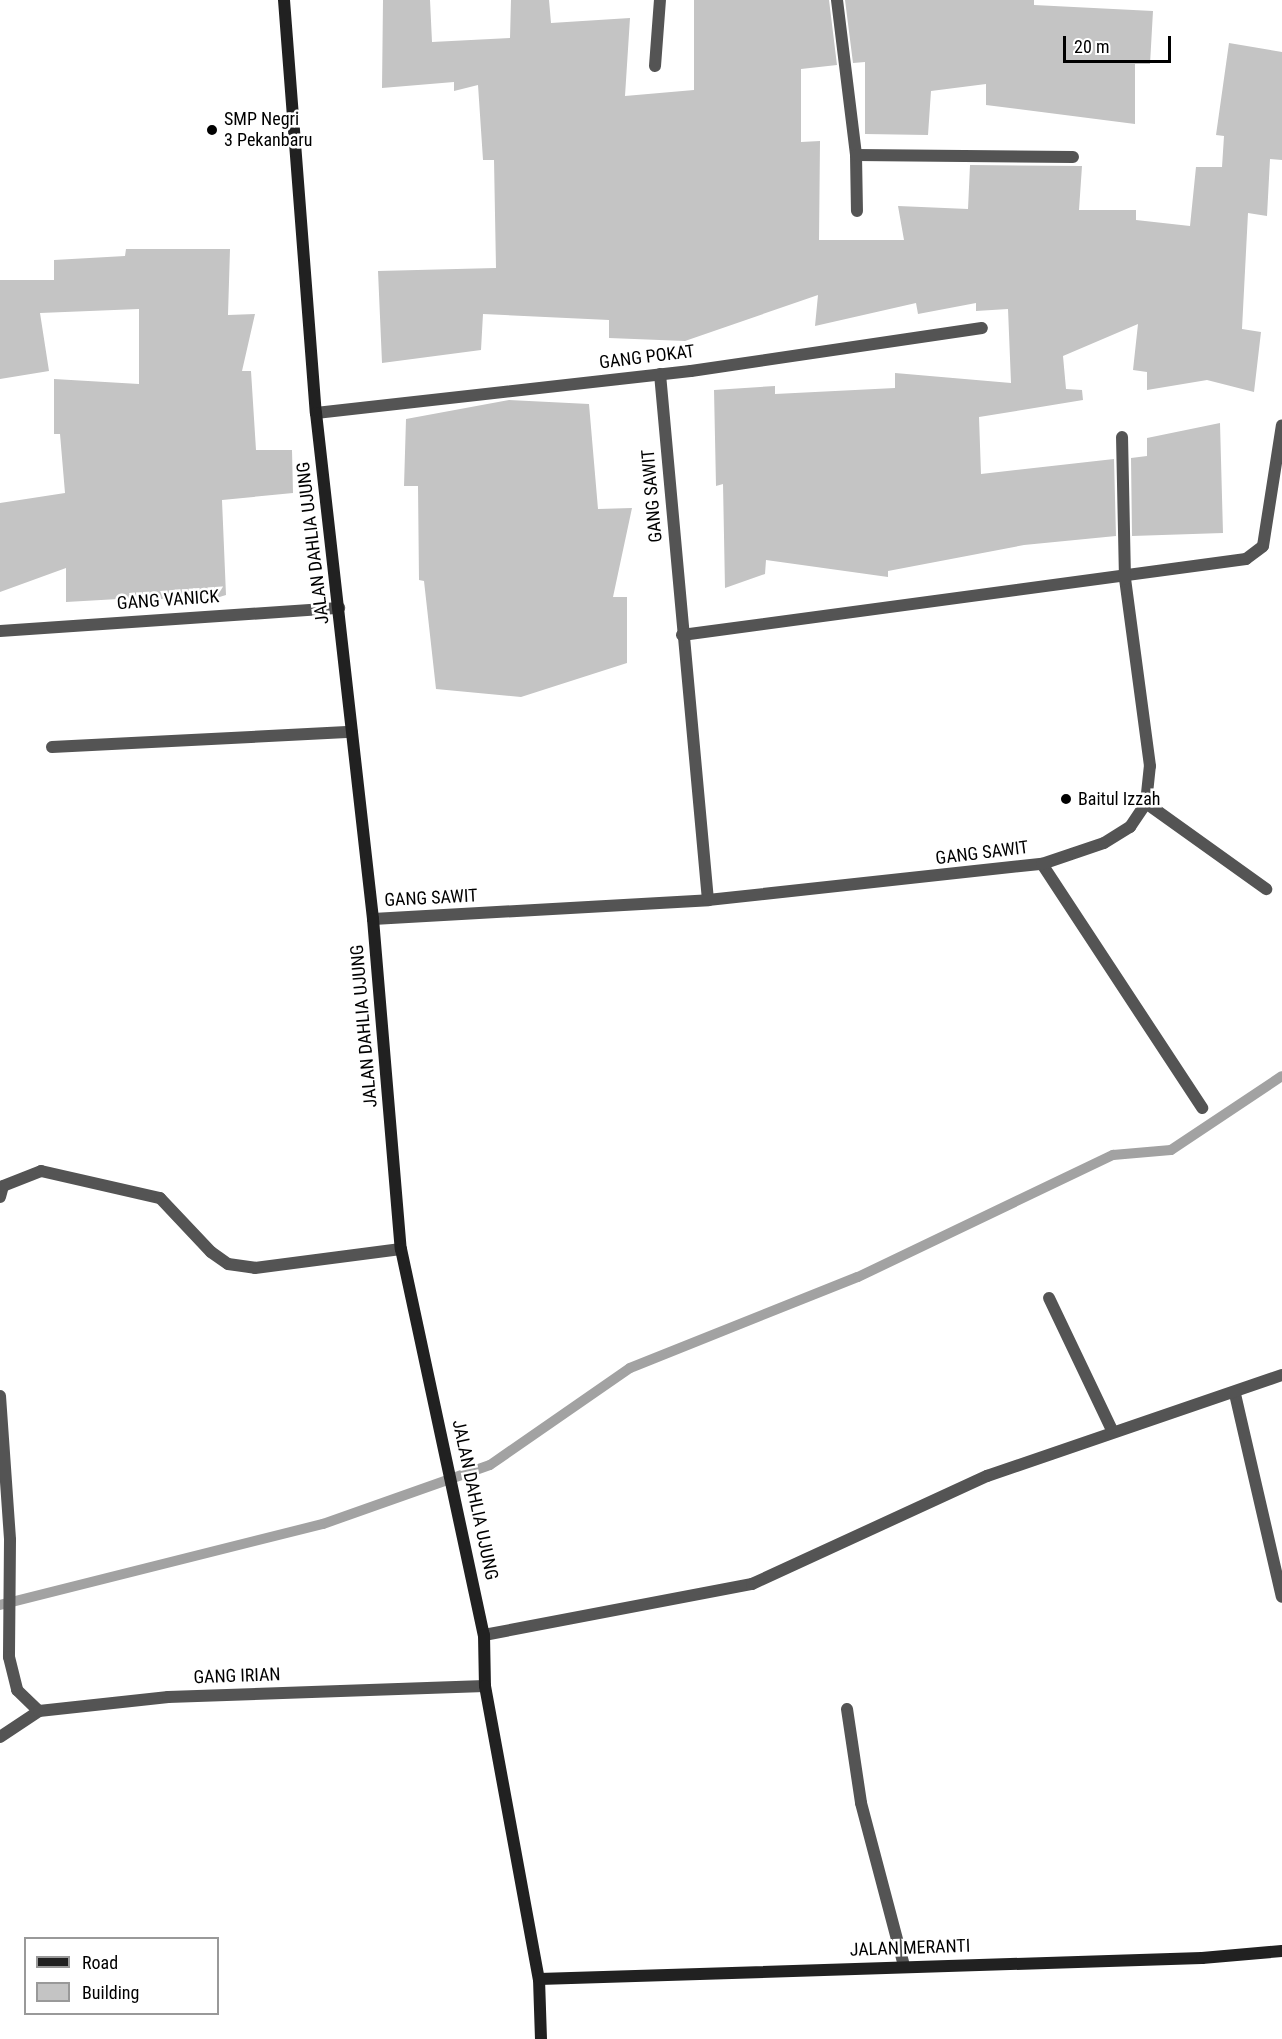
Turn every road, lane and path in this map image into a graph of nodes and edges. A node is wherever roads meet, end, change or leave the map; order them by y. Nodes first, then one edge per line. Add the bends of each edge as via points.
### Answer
1 (284, 0) edge
2 (660, 0) edge
3 (837, 0) edge
4 (655, 66) dead end
5 (856, 155) junction
6 (1073, 157) dead end
7 (857, 211) dead end
8 (982, 328) dead end
9 (660, 374) junction
10 (316, 413) junction
11 (1282, 425) edge
12 (1122, 437) dead end
13 (1125, 579) junction
14 (339, 608) junction
15 (0, 631) edge
16 (682, 635) junction
17 (352, 732) junction
18 (52, 747) dead end
19 (1146, 802) junction
20 (1042, 864) junction
21 (1266, 889) dead end
22 (708, 900) junction
23 (373, 919) junction
24 (1202, 1108) dead end
25 (0, 1197) edge
26 (401, 1249) junction
27 (1049, 1299) dead end
28 (1282, 1375) edge
29 (1235, 1394) junction
30 (0, 1396) edge
31 (1113, 1432) junction
32 (1279, 1548) edge
33 (1282, 1597) edge
34 (484, 1635) junction
35 (485, 1686) junction
36 (847, 1709) dead end
37 (39, 1711) junction
38 (0, 1737) edge
39 (1282, 1951) edge
40 (903, 1966) junction
41 (539, 1979) junction
42 (541, 2039) edge

1 - 10 main road, JALAN DAHLIA UJUNG
2 - 4 street
3 - 5 street
5 - 6 street
5 - 7 street
8 - 9 street, GANG POKAT
9 - 10 street, GANG POKAT
9 - 16 street, GANG SAWIT
10 - 14 main road, JALAN DAHLIA UJUNG
11 - 13 street via 1263,546 1246,559
12 - 13 street
13 - 16 street
13 - 19 street via 1148,725
14 - 15 street, GANG VANICK
14 - 17 main road, JALAN DAHLIA UJUNG
16 - 22 street, GANG SAWIT
17 - 18 street
17 - 23 main road, JALAN DAHLIA UJUNG
19 - 20 street via 1130,827 1104,843
19 - 21 street
20 - 22 street, GANG SAWIT
20 - 24 street, GANG SAWIT
22 - 23 street, GANG SAWIT
23 - 26 main road, JALAN DAHLIA UJUNG
25 - 26 street via 3,1186 41,1171 160,1198 211,1252 228,1264 255,1268
26 - 34 main road, JALAN DAHLIA UJUNG via 460,1507
27 - 31 street
28 - 29 street
29 - 31 street
29 - 32 street
30 - 37 street via 10,1540 6,1631 17,1690
31 - 34 street via 987,1476 752,1584
32 - 33 street
34 - 35 main road, JALAN DAHLIA UJUNG
35 - 37 street, GANG IRIAN via 168,1697
35 - 41 main road, JALAN DAHLIA UJUNG
36 - 40 street via 861,1803
37 - 38 street, GANG IRIAN
39 - 40 main road, JALAN MERANTI via 1202,1958
40 - 41 main road, JALAN MERANTI
41 - 42 main road, JALAN DAHLIA UJUNG

